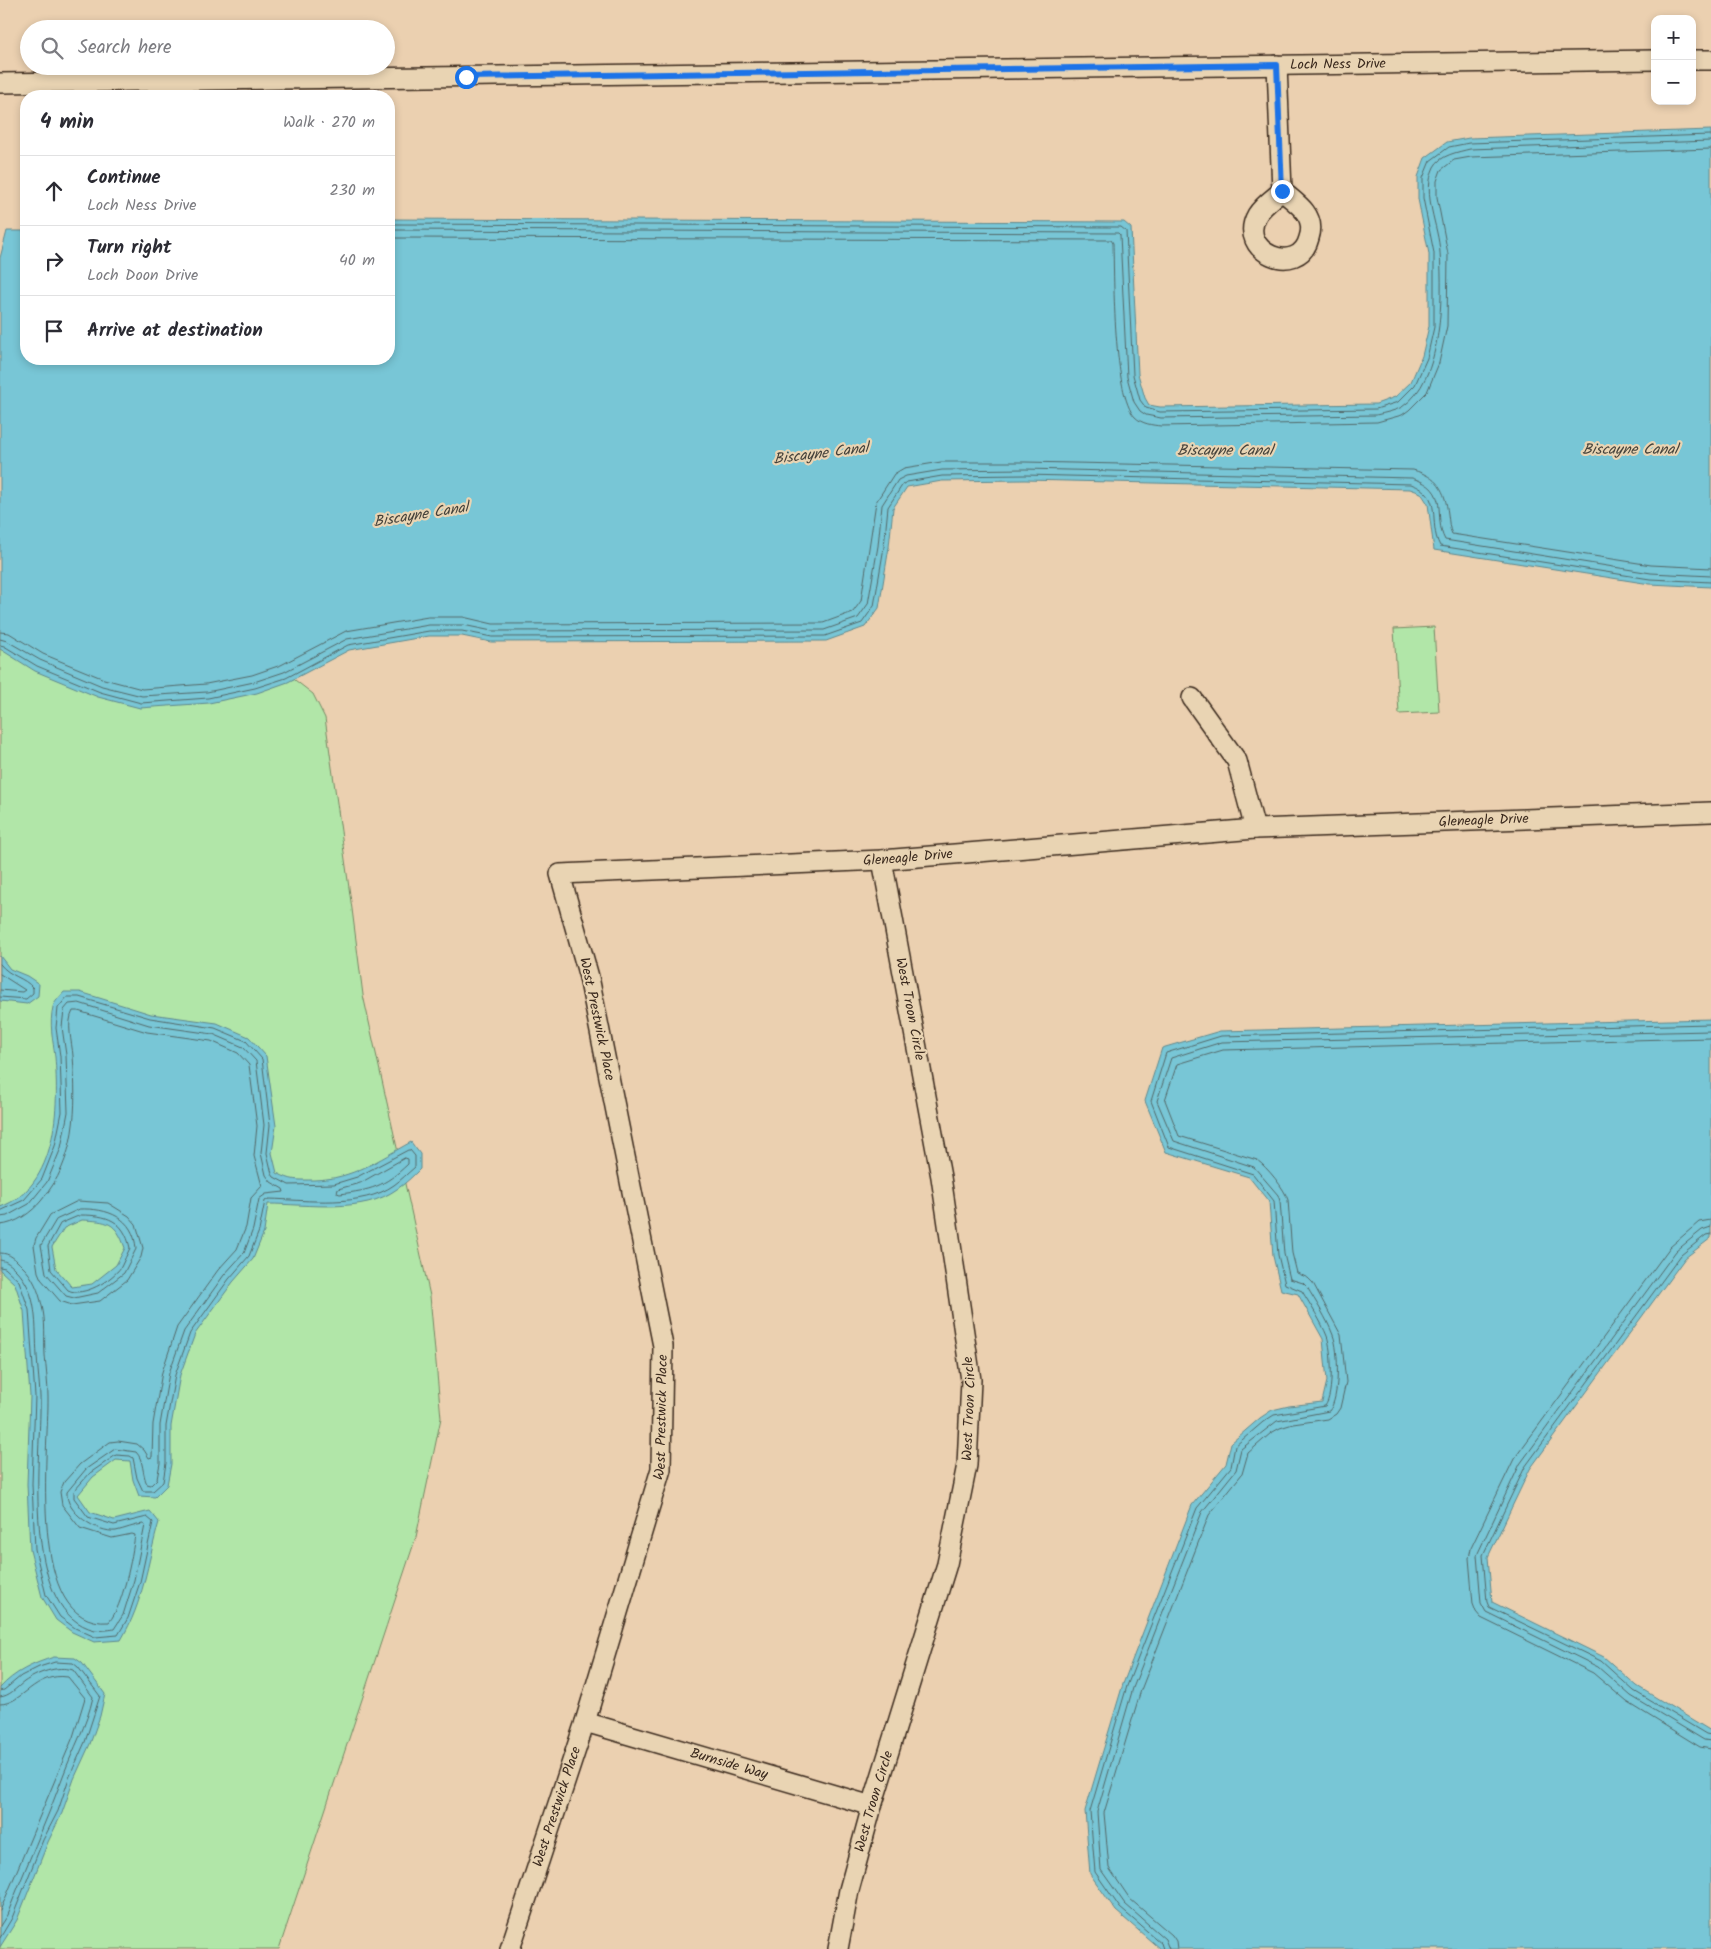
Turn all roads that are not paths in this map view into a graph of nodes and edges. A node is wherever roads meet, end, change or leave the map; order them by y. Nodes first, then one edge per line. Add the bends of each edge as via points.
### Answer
1 (1651, 60) edge
2 (1696, 60) edge
3 (1711, 60) edge
4 (1277, 65) junction
5 (0, 83) edge
6 (1282, 191) dead end
7 (1192, 698) dead end
8 (1711, 812) edge
9 (1255, 829) junction
10 (882, 860) junction
11 (560, 874) joint
12 (585, 1722) junction
13 (872, 1806) junction
14 (510, 1949) edge
15 (838, 1949) edge

1 - 4 street, Loch Ness Drive
2 - 3 street
4 - 5 street, Loch Ness Drive
4 - 6 street
7 - 9 street via 1238,762
8 - 9 street, Gleneagle Drive
9 - 10 street, Gleneagle Drive
10 - 11 street, Gleneagle Drive
10 - 13 street, West Troon Circle via 942,1177 971,1380 967,1465 947,1564
11 - 12 street, West Prestwick Place via 589,976 663,1346 661,1470
12 - 13 street, Burnside Way
12 - 14 street, West Prestwick Place
13 - 15 street, West Troon Circle via 849,1890

